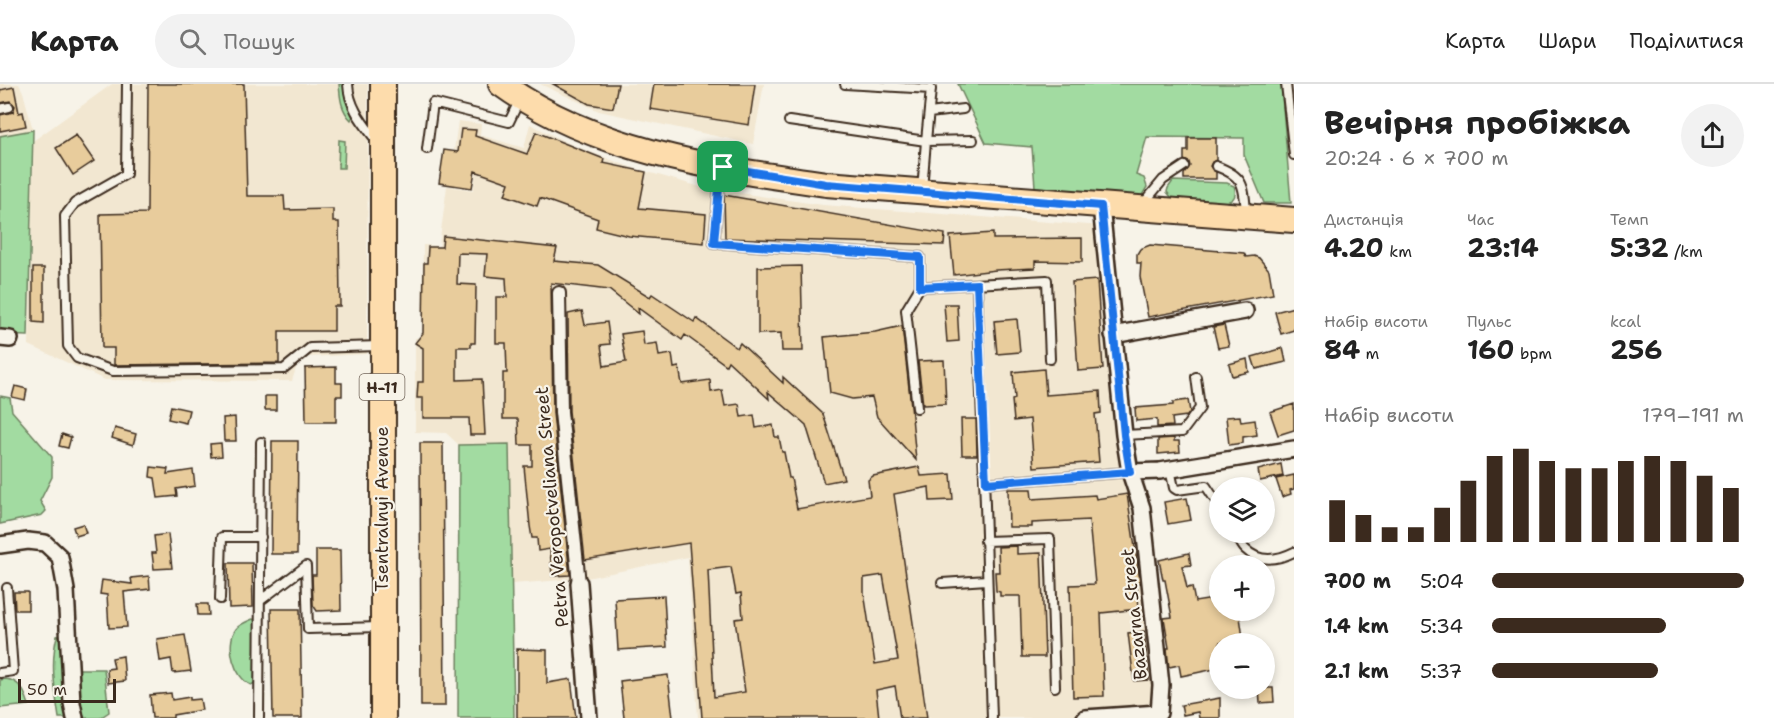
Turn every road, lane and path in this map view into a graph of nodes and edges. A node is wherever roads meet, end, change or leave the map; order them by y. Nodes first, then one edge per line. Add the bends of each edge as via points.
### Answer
1 (127, 84) edge
2 (348, 84) edge
3 (382, 84) edge
4 (501, 84) edge
5 (845, 84) edge
6 (1286, 84) edge
7 (878, 85) edge
8 (932, 86) edge
9 (521, 98) junction
10 (9, 107) dead end
11 (0, 109) edge
12 (963, 109) dead end
13 (929, 113) junction
14 (789, 121) dead end
15 (973, 140) dead end
16 (926, 141) junction
17 (382, 148) junction
18 (427, 149) dead end
19 (1294, 155) edge
20 (1184, 166) dead end
21 (1216, 166) dead end
22 (723, 167) junction
23 (922, 191) junction
24 (1101, 206) junction
25 (1139, 209) junction
26 (1246, 216) junction
27 (1294, 220) edge
28 (977, 284) junction
29 (920, 287) junction
30 (559, 293) dead end
31 (1245, 311) dead end
32 (1113, 335) junction
33 (382, 346) junction
34 (1050, 358) dead end
35 (1196, 376) dead end
36 (917, 408) dead end
37 (1124, 435) junction
38 (261, 442) dead end
39 (1294, 449) edge
40 (1170, 469) junction
41 (1130, 472) junction
42 (986, 483) junction
43 (1209, 490) edge
44 (261, 537) junction
45 (986, 541) junction
46 (1241, 543) edge
47 (0, 545) edge
48 (1294, 552) edge
49 (987, 580) junction
50 (579, 583) joint
51 (942, 583) dead end
52 (7, 588) dead end
53 (220, 599) dead end
54 (261, 600) junction
55 (382, 627) junction
56 (0, 673) edge
57 (1055, 687) dead end
58 (75, 718) edge
59 (260, 718) edge
60 (383, 718) edge
61 (589, 718) edge
62 (992, 718) edge
63 (1084, 718) edge

1 - 33 lane via 126,174 75,203 65,216 68,346 77,358 113,371 284,369 310,348
2 - 17 lane via 357,115
3 - 17 main road, Tsentralnyi Avenue / Н-11
4 - 9 main road
5 - 7 lane
6 - 19 lane
7 - 8 lane
8 - 13 lane
9 - 18 lane via 509,123 433,104
9 - 22 main road via 618,142
10 - 11 lane
12 - 13 lane
13 - 16 lane
14 - 16 lane
15 - 16 lane
16 - 23 lane
17 - 33 main road, Tsentralnyi Avenue / Н-11
20 - 25 lane via 1163,180
21 - 26 lane via 1240,179 1245,191
22 - 23 main road via 826,184
22 - 29 lane via 714,243 920,257
23 - 24 main road
24 - 25 main road
24 - 32 street, Bazarna Street
25 - 26 main road
26 - 27 main road
28 - 29 lane
28 - 34 lane via 1047,280
28 - 42 lane
29 - 36 lane via 906,310
30 - 50 street, Petra Veropotveliana Street via 561,412
31 - 32 street
32 - 37 street, Bazarna Street
33 - 55 main road, Tsentralnyi Avenue / Н-11
35 - 37 lane via 1200,408 1182,432
37 - 41 street, Bazarna Street
38 - 44 lane
39 - 40 street
40 - 41 street
40 - 43 lane via 1177,490 1206,486
41 - 42 lane
41 - 63 street, Bazarna Street via 1142,508 1161,685 1159,713
42 - 45 lane
44 - 53 lane via 222,537
44 - 54 lane
45 - 49 lane
45 - 57 lane via 1050,539
46 - 48 lane via 1261,559 1278,559
47 - 58 street via 45,543 60,557
49 - 51 lane
49 - 62 lane
50 - 61 street, Petra Veropotveliana Street
52 - 56 lane via 12,671
54 - 55 lane via 306,566 308,629
54 - 59 lane
55 - 60 main road, Tsentralnyi Avenue / Н-11

